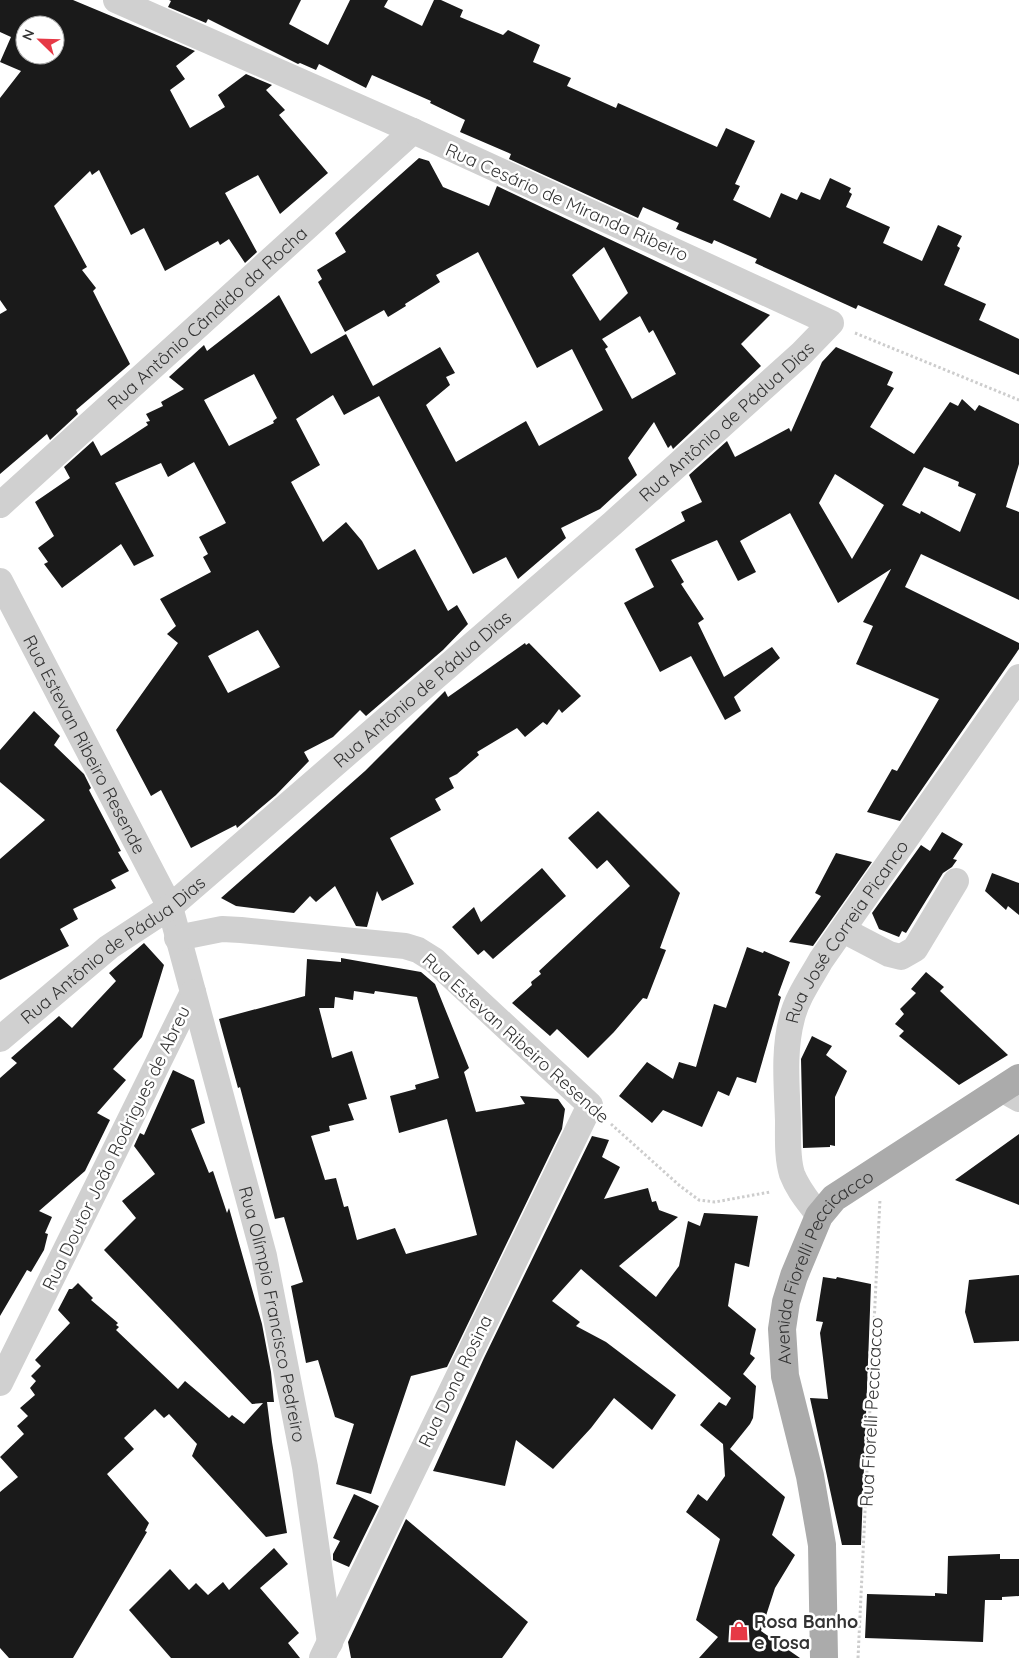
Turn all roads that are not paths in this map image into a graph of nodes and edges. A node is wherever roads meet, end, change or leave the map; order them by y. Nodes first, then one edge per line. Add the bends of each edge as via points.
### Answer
1 (116, 0) edge
2 (413, 131) junction
3 (832, 323) joint
4 (0, 505) edge
5 (0, 581) edge
6 (1019, 677) edge
7 (956, 882) dead end
8 (170, 907) junction
9 (843, 930) junction
10 (177, 938) junction
11 (193, 992) junction
12 (0, 1039) edge
13 (1014, 1089) edge
14 (590, 1105) joint
15 (820, 1216) junction
16 (0, 1383) edge
17 (326, 1650) edge
18 (830, 1658) edge

1 - 2 street, Rua Cesário de Miranda Ribeiro
2 - 3 street, Rua Cesário de Miranda Ribeiro
2 - 4 street, Rua Antônio Cândido da Rocha
3 - 8 street, Rua Antônio de Pádua Dias via 613,523
5 - 8 street, Rua Estevan Ribeiro Resende
6 - 9 street, Rua José Correia Picanco
7 - 9 street via 916,949 901,957
8 - 10 street, Rua Doutor João Rodrigues de Abreu
8 - 12 street, Rua Antônio de Pádua Dias via 109,947
9 - 15 street, Rua José Correia Picanco via 800,997 788,1039 792,1172 797,1187
10 - 11 street, Rua Doutor João Rodrigues de Abreu
10 - 14 street, Rua Estevan Ribeiro Resende via 222,929 405,946 418,950 434,960
11 - 16 street, Rua Doutor João Rodrigues de Abreu
11 - 17 street, Rua Olímpio Francisco Pedreiro via 264,1256 305,1467
13 - 15 main road, Avenida Fiorelli Peccicacco via 881,1166 834,1198
14 - 17 street, Rua Dona Rosina
15 - 18 main road, Avenida Fiorelli Peccicacco via 794,1276 782,1329 785,1376 810,1476 822,1545

